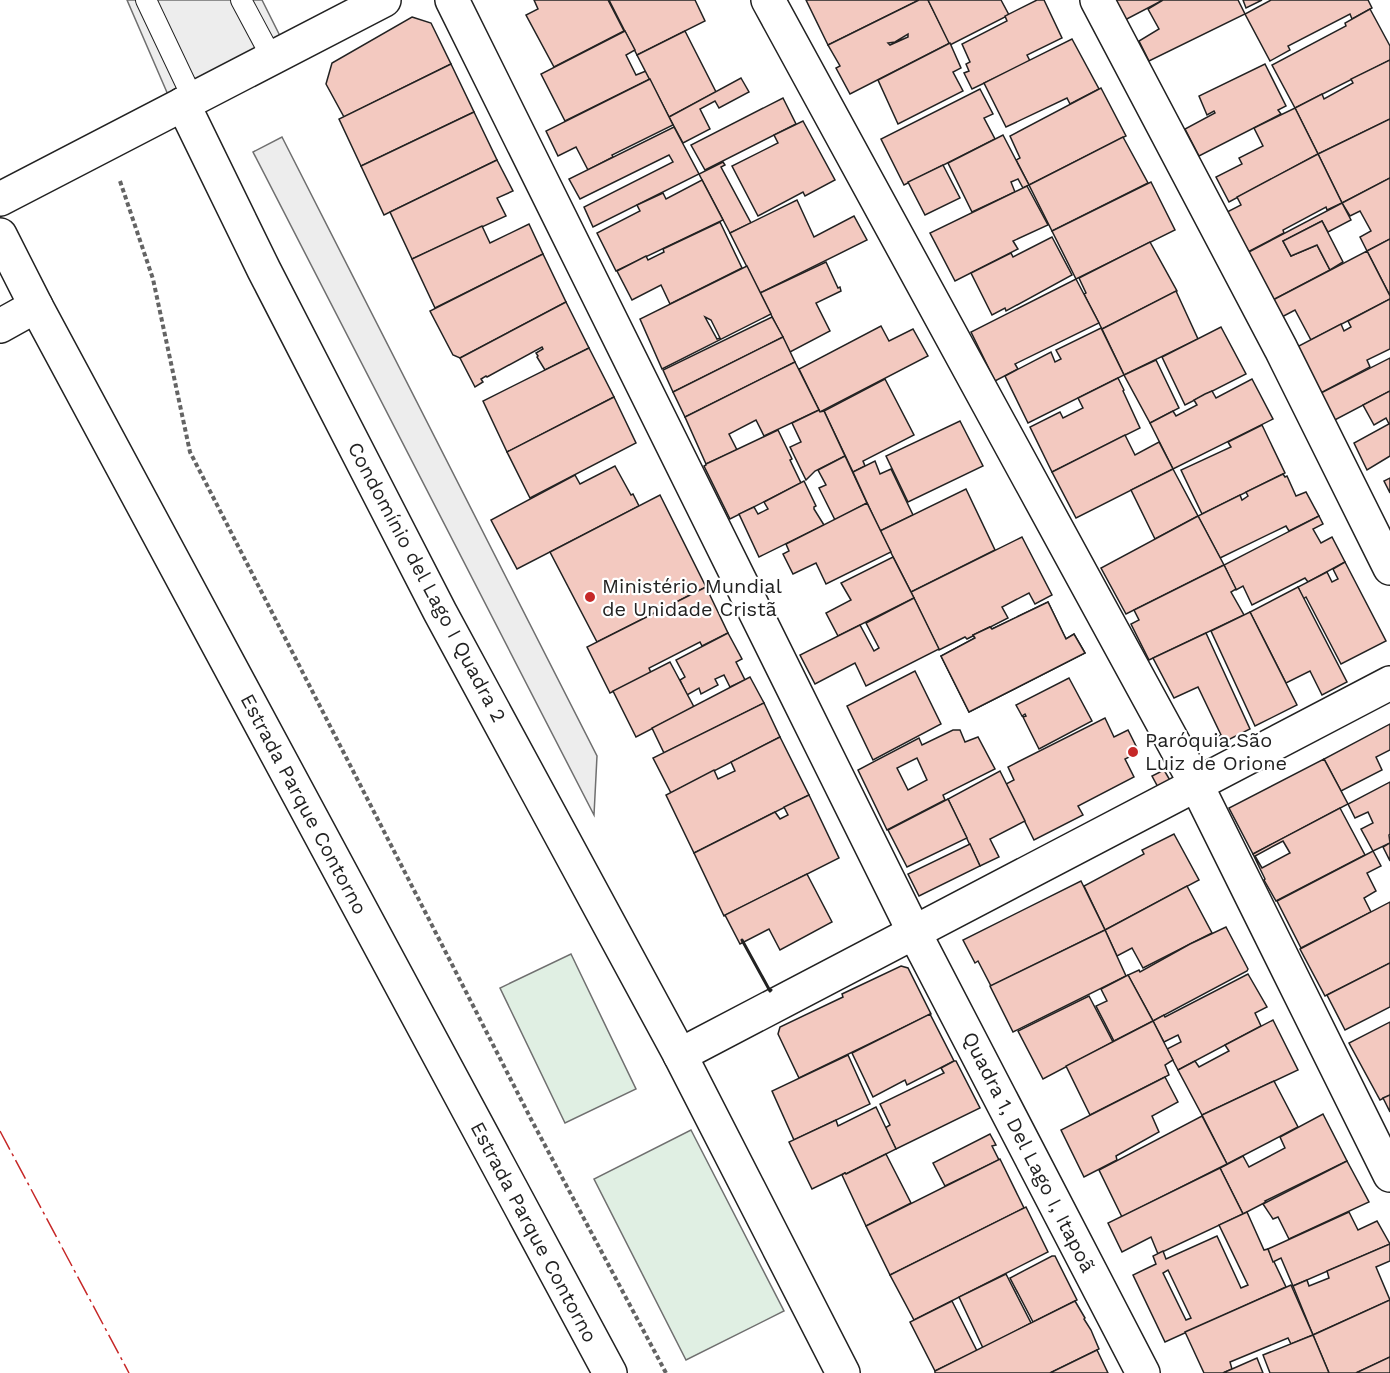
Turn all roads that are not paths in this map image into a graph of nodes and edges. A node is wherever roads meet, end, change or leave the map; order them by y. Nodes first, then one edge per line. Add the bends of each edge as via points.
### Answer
1 (146, 0) edge
2 (241, 0) edge
3 (384, 0) edge
4 (452, 0) edge
5 (768, 0) edge
6 (1097, 0) edge
7 (272, 58) junction
8 (188, 102) junction
9 (0, 200) edge
10 (0, 235) edge
11 (36, 306) junction
12 (0, 326) edge
13 (1390, 568) edge
14 (1390, 683) edge
15 (1196, 784) junction
16 (914, 932) junction
17 (680, 1055) junction
18 (1390, 1175) edge
19 (610, 1373) edge
20 (843, 1373) edge
21 (1143, 1373) edge

1 - 8 lane
2 - 7 lane
3 - 7 street
4 - 16 street, Quadra 1, Del Lago I, Itapoã
5 - 15 street
6 - 13 street via 1281,349
7 - 8 street
8 - 9 street
8 - 17 street, Condomínio del Lago I Quadra 2 via 264,270 440,612
10 - 11 street, Estrada Parque Contorno
11 - 12 street
11 - 19 street, Estrada Parque Contorno
14 - 15 street
15 - 16 street
15 - 18 street
16 - 17 street
16 - 21 street, Quadra 1, Del Lago I, Itapoã
17 - 20 street, Condomínio del Lago I Quadra 2

